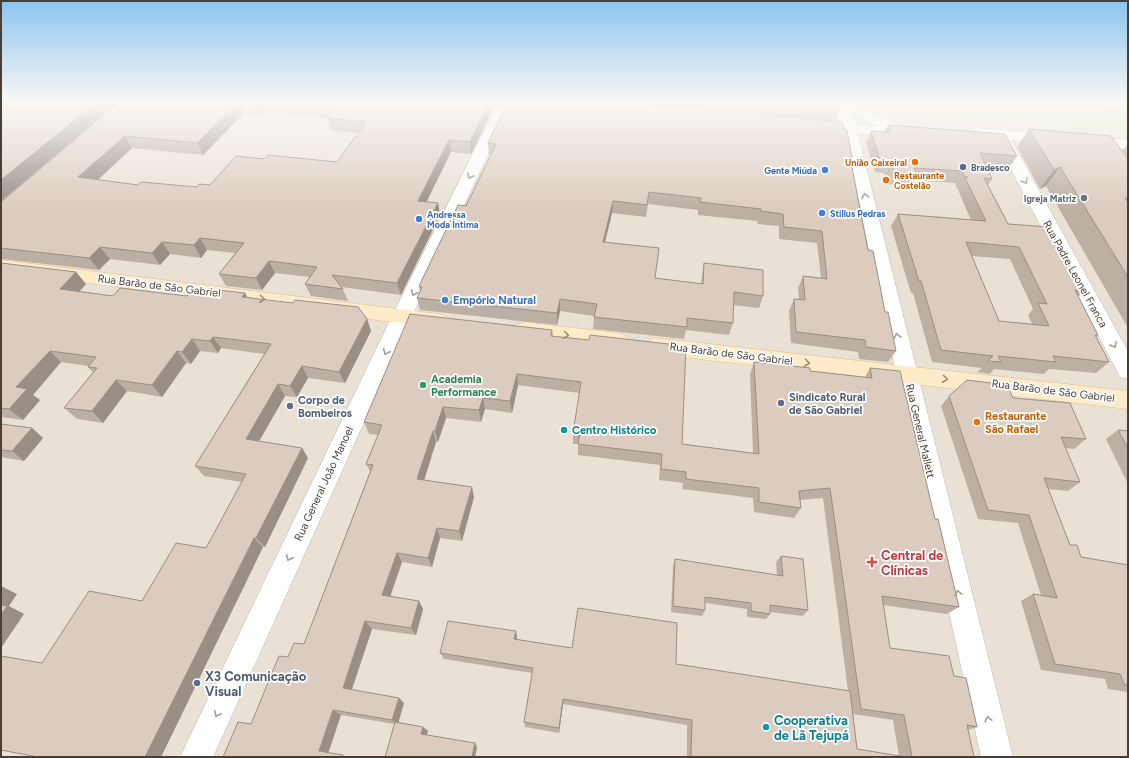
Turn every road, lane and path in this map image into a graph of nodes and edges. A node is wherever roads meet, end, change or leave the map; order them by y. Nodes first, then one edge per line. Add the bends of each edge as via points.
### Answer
1 (488, 138) edge
2 (851, 138) edge
3 (1003, 138) edge
4 (1054, 138) edge
5 (1098, 142) junction
6 (1128, 145) edge
7 (1110, 160) edge
8 (1, 266) edge
9 (402, 316) junction
10 (458, 323) edge
11 (505, 328) edge
12 (1128, 371) edge
13 (906, 374) junction
14 (1128, 400) edge
15 (196, 757) edge
16 (997, 757) edge

1 -> 9 street, Rua General João Manoel
13 -> 2 street, Rua General Mallett
3 -> 12 street, Rua Padre Leonel Franca
4 - 5 street
5 - 6 street
5 - 7 street
8 -> 9 main road, Rua Barão de São Gabriel
9 - 10 main road, Rua Barão de São Gabriel
9 -> 15 street, Rua General João Manoel
11 -> 13 main road, Rua Barão de São Gabriel
13 -> 14 main road, Rua Barão de São Gabriel
16 -> 13 street, Rua General Mallett

